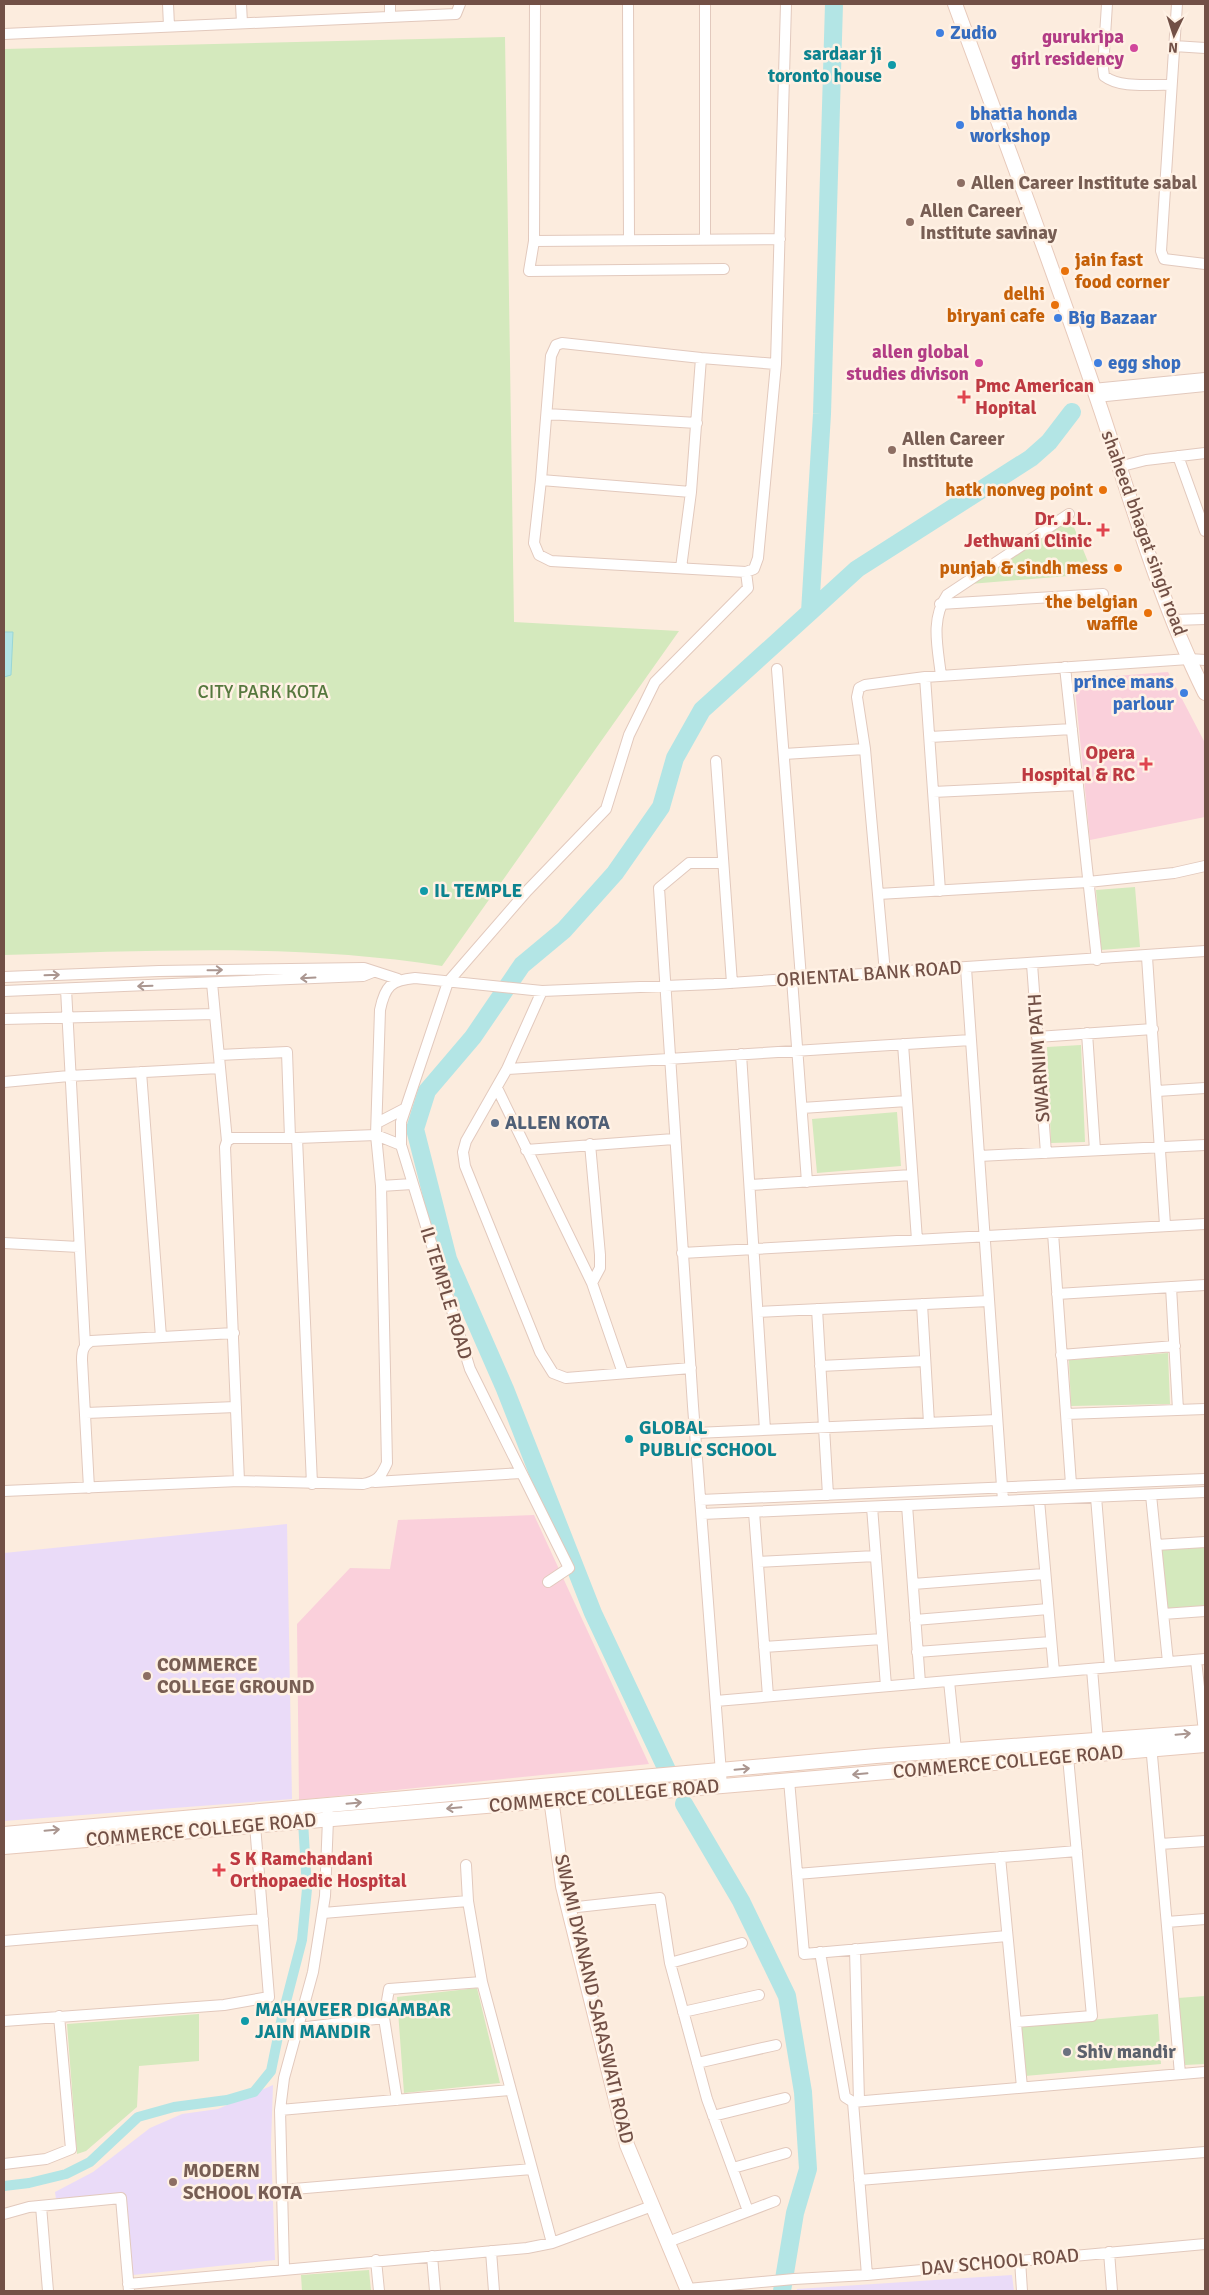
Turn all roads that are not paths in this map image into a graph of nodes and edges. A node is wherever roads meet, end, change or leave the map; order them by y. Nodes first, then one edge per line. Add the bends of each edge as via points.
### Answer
1 (168, 4) edge
2 (241, 4) edge
3 (390, 4) edge
4 (460, 4) edge
5 (535, 4) edge
6 (628, 4) edge
7 (705, 4) edge
8 (786, 4) edge
9 (955, 4) edge
10 (1107, 4) edge
11 (1177, 4) edge
12 (390, 16) junction
13 (242, 22) junction
14 (169, 26) junction
15 (4, 34) edge
16 (1174, 46) junction
17 (1205, 48) edge
18 (1170, 85) junction
19 (705, 238) junction
20 (629, 239) junction
21 (780, 239) junction
22 (534, 241) junction
23 (1205, 264) edge
24 (724, 269) dead end
25 (701, 358) junction
26 (776, 364) junction
27 (1205, 378) edge
28 (1205, 386) edge
29 (1095, 393) junction
30 (547, 414) junction
31 (697, 423) junction
32 (1205, 453) edge
33 (1178, 456) junction
34 (1118, 466) junction
35 (542, 480) junction
36 (691, 492) junction
37 (1069, 514) dead end
38 (1205, 531) edge
39 (682, 568) junction
40 (746, 572) junction
41 (1103, 594) dead end
42 (940, 604) junction
43 (1205, 619) edge
44 (1174, 620) junction
45 (1189, 659) junction
46 (1205, 660) edge
47 (1065, 667) junction
48 (777, 669) dead end
49 (941, 676) junction
50 (926, 677) junction
51 (1205, 693) edge
52 (1072, 729) junction
53 (930, 737) junction
54 (866, 749) junction
55 (784, 754) junction
56 (716, 761) dead end
57 (1078, 785) junction
58 (933, 792) junction
59 (723, 863) junction
60 (1205, 866) edge
61 (1088, 882) junction
62 (940, 891) junction
63 (878, 894) junction
64 (1205, 951) edge
65 (1148, 956) junction
66 (1097, 960) junction
67 (1032, 964) junction
68 (966, 968) junction
69 (374, 972) junction
70 (885, 973) junction
71 (4, 977) edge
72 (797, 979) junction
73 (398, 980) junction
74 (448, 982) junction
75 (212, 983) junction
76 (732, 983) junction
77 (664, 986) junction
78 (66, 989) junction
79 (4, 991) edge
80 (537, 991) junction
81 (215, 1014) junction
82 (67, 1017) junction
83 (4, 1019) edge
84 (1153, 1029) junction
85 (1087, 1034) junction
86 (1037, 1037) junction
87 (971, 1040) junction
88 (903, 1044) junction
89 (797, 1051) junction
90 (741, 1054) junction
91 (219, 1055) junction
92 (669, 1059) junction
93 (220, 1068) junction
94 (507, 1069) junction
95 (141, 1072) junction
96 (69, 1076) junction
97 (4, 1082) edge
98 (498, 1088) junction
99 (1205, 1088) edge
100 (1157, 1091) junction
101 (907, 1100) junction
102 (802, 1108) junction
103 (404, 1110) junction
104 (377, 1123) junction
105 (376, 1135) junction
106 (294, 1138) junction
107 (674, 1139) junction
108 (227, 1141) junction
109 (590, 1144) junction
110 (401, 1145) junction
111 (1205, 1145) edge
112 (1161, 1147) junction
113 (526, 1150) junction
114 (1095, 1150) junction
115 (1046, 1153) junction
116 (979, 1156) junction
117 (912, 1175) junction
118 (807, 1182) junction
119 (412, 1184) junction
120 (750, 1185) junction
121 (381, 1186) junction
122 (1205, 1224) edge
123 (1165, 1225) junction
124 (1053, 1233) junction
125 (985, 1236) junction
126 (917, 1240) junction
127 (4, 1243) edge
128 (79, 1246) junction
129 (754, 1248) junction
130 (682, 1253) junction
131 (592, 1282) junction
132 (1205, 1286) edge
133 (1171, 1287) junction
134 (1057, 1294) junction
135 (989, 1301) junction
136 (922, 1304) junction
137 (817, 1309) junction
138 (758, 1312) junction
139 (234, 1333) junction
140 (161, 1338) junction
141 (85, 1345) junction
142 (1175, 1346) junction
143 (1062, 1355) junction
144 (925, 1361) junction
145 (820, 1366) junction
146 (690, 1368) junction
147 (623, 1373) junction
148 (236, 1407) junction
149 (1205, 1409) edge
150 (1178, 1410) junction
151 (86, 1413) junction
152 (1066, 1414) junction
153 (998, 1420) junction
154 (928, 1423) junction
155 (824, 1427) junction
156 (765, 1430) junction
157 (695, 1432) junction
158 (521, 1473) junction
159 (1205, 1479) edge
160 (239, 1481) junction
161 (375, 1482) junction
162 (312, 1484) junction
163 (1071, 1484) junction
164 (1002, 1487) junction
165 (89, 1488) junction
166 (4, 1491) edge
167 (1205, 1492) edge
168 (828, 1495) junction
169 (1151, 1495) junction
170 (1096, 1497) junction
171 (700, 1500) junction
172 (1039, 1500) junction
173 (1003, 1501) junction
174 (907, 1505) junction
175 (872, 1507) junction
176 (754, 1512) junction
177 (702, 1514) junction
178 (1205, 1542) edge
179 (1156, 1545) junction
180 (876, 1556) junction
181 (758, 1562) junction
182 (1044, 1574) junction
183 (548, 1582) dead end
184 (913, 1584) junction
185 (1048, 1609) junction
186 (1205, 1612) edge
187 (1163, 1614) junction
188 (915, 1620) junction
189 (882, 1639) junction
190 (1051, 1642) junction
191 (764, 1648) junction
192 (917, 1652) junction
193 (1201, 1660) edge
194 (1168, 1662) junction
195 (1110, 1667) junction
196 (1092, 1669) junction
197 (1054, 1672) junction
198 (949, 1681) junction
199 (920, 1683) junction
200 (886, 1686) junction
201 (768, 1696) junction
202 (716, 1701) junction
203 (1205, 1736) edge
204 (1151, 1743) junction
205 (1098, 1747) junction
206 (956, 1750) junction
207 (1068, 1757) junction
208 (721, 1770) junction
209 (789, 1780) junction
210 (550, 1785) junction
211 (722, 1786) junction
212 (551, 1800) junction
213 (327, 1812) junction
214 (255, 1825) junction
215 (4, 1834) edge
216 (1205, 1841) edge
217 (1160, 1844) junction
218 (4, 1847) edge
219 (1077, 1851) junction
220 (1000, 1857) junction
221 (466, 1866) dead end
222 (797, 1874) junction
223 (468, 1901) junction
224 (568, 1908) junction
225 (323, 1913) junction
226 (1205, 1919) edge
227 (263, 1920) junction
228 (1167, 1922) junction
229 (1007, 1936) junction
230 (4, 1942) edge
231 (742, 1943) dead end
232 (855, 1949) junction
233 (820, 1952) junction
234 (670, 1963) junction
235 (482, 1982) junction
236 (759, 1994) dead end
237 (683, 2012) junction
238 (59, 2016) junction
239 (384, 2018) junction
240 (4, 2021) edge
241 (1016, 2022) junction
242 (298, 2028) junction
243 (776, 2045) dead end
244 (698, 2063) junction
245 (1205, 2072) edge
246 (1180, 2074) junction
247 (1022, 2087) junction
248 (511, 2090) junction
249 (785, 2098) dead end
250 (397, 2100) junction
251 (856, 2102) junction
252 (280, 2110) junction
253 (713, 2116) junction
254 (1205, 2152) edge
255 (786, 2153) dead end
256 (4, 2164) edge
257 (732, 2168) junction
258 (532, 2169) junction
259 (859, 2180) junction
260 (282, 2190) junction
261 (775, 2201) dead end
262 (41, 2206) junction
263 (652, 2206) junction
264 (748, 2211) junction
265 (4, 2214) edge
266 (668, 2242) junction
267 (552, 2243) junction
268 (1205, 2244) edge
269 (491, 2251) junction
270 (1109, 2252) junction
271 (432, 2256) junction
272 (376, 2260) junction
273 (1020, 2260) junction
274 (284, 2268) junction
275 (867, 2275) junction
276 (129, 2287) edge
277 (733, 2288) edge
278 (688, 2290) edge
279 (48, 2291) edge
280 (379, 2291) edge
281 (435, 2291) edge
282 (494, 2291) edge
283 (1022, 2291) edge
284 (1112, 2291) edge

1 - 14 street
2 - 13 street
3 - 12 street
4 - 12 street via 456,14
5 - 22 street
6 - 20 street
7 - 19 street
8 - 21 street
9 - 29 street, shaheed bhagat singh road
10 - 18 street via 1104,76 1111,82
11 - 16 street
12 - 13 street
13 - 14 street
14 - 15 street
16 - 17 street
16 - 18 street
18 - 23 street via 1161,252 1170,261
19 - 20 street
19 - 21 street
20 - 22 street
21 - 26 street
22 - 24 street via 529,271
25 - 26 street
25 - 30 street via 562,343 556,345 550,356
25 - 31 street
26 - 40 street via 758,558 754,569
27 - 29 street
28 - 29 street
29 - 34 street, shaheed bhagat singh road
30 - 31 street
30 - 35 street
31 - 36 street
32 - 33 street
33 - 34 street
33 - 38 street
34 - 44 street, shaheed bhagat singh road
35 - 36 street
35 - 39 street via 534,543 539,555 551,561
36 - 39 street
37 - 42 street via 953,589
39 - 40 street
40 - 74 street via 748,588 655,682 629,735 606,808
41 - 42 street
42 - 49 street via 936,628
43 - 44 street
44 - 45 street, shaheed bhagat singh road
45 - 46 street
45 - 47 street
45 - 51 street, shaheed bhagat singh road
47 - 49 street
47 - 52 street
48 - 55 street
49 - 50 street
50 - 53 street
50 - 54 street via 866,684 859,688
52 - 53 street
52 - 57 street
53 - 58 street
54 - 55 street
54 - 63 street
55 - 72 street
56 - 59 street
57 - 58 street
57 - 61 street
58 - 62 street
59 - 76 street
59 - 77 street via 689,863 659,888
60 - 61 street via 1174,873
61 - 62 street
61 - 66 street
62 - 63 street
63 - 70 street
64 - 65 street, ORIENTAL BANK ROAD
65 - 66 street, ORIENTAL BANK ROAD
65 - 84 street
66 - 67 street, ORIENTAL BANK ROAD
67 - 68 street, ORIENTAL BANK ROAD
67 - 86 street, SWARNIM PATH
68 - 70 street, ORIENTAL BANK ROAD
68 - 87 street
71 -> 69 street via 364,968
69 - 73 street
69 -> 75 street via 364,976
70 - 72 street, ORIENTAL BANK ROAD
72 - 76 street, ORIENTAL BANK ROAD
72 - 89 street
73 - 74 street, ORIENTAL BANK ROAD via 416,978
73 - 104 street via 383,993 380,1010
74 - 80 street, ORIENTAL BANK ROAD
74 - 103 street, IL TEMPLE ROAD
75 -> 78 street
75 - 81 street
76 - 77 street, ORIENTAL BANK ROAD
77 - 80 street, ORIENTAL BANK ROAD
77 - 92 street
78 - 79 street
78 - 82 street
80 - 94 street
81 - 82 street
81 - 91 street
82 - 83 street
82 - 96 street
84 - 85 street
84 - 100 street
85 - 86 street
85 - 114 street
86 - 115 street, SWARNIM PATH
87 - 88 street
87 - 116 street
88 - 89 street
88 - 101 street
89 - 90 street
89 - 102 street
90 - 92 street
90 - 120 street
91 - 93 street
91 - 106 street via 287,1052
92 - 94 street
92 - 107 street
93 - 95 street
93 - 108 street
94 - 98 street
95 - 96 street
95 - 140 street
96 - 97 street
96 - 128 street via 73,1097
98 - 113 street
98 - 147 street via 466,1141 463,1152 465,1166 540,1352 553,1373 566,1378
99 - 100 street
100 - 112 street
101 - 102 street
101 - 117 street
102 - 118 street
103 - 104 street
103 - 110 street, IL TEMPLE ROAD
104 - 105 street
105 - 106 street
105 - 110 street
105 - 121 street
106 - 108 street via 232,1138
106 - 162 street
107 - 109 street
107 - 130 street
108 - 139 street
109 - 113 street
109 - 131 street via 600,1255 600,1268
110 - 119 street, IL TEMPLE ROAD
111 - 112 street
112 - 114 street
112 - 123 street
113 - 131 street
114 - 115 street
115 - 116 street
116 - 125 street
117 - 118 street
117 - 126 street
118 - 120 street
119 - 121 street
119 - 158 street, IL TEMPLE ROAD via 470,1369
120 - 129 street
121 - 161 street via 387,1464
122 - 123 street
123 - 124 street
124 - 125 street
124 - 134 street
125 - 126 street
125 - 135 street
126 - 129 street
127 - 128 street
128 - 141 street
129 - 130 street
129 - 138 street
130 - 146 street
131 - 147 street
132 - 133 street
133 - 134 street
133 - 142 street
134 - 143 street
135 - 136 street
135 - 153 street
136 - 137 street
136 - 144 street
137 - 138 street
137 - 145 street
138 - 156 street
139 - 140 street
139 - 148 street
140 - 141 street via 91,1341
141 - 151 street via 82,1360
142 - 143 street
142 - 150 street
143 - 152 street
144 - 145 street
144 - 154 street
145 - 155 street
146 - 147 street
146 - 157 street
148 - 151 street
148 - 160 street
149 - 150 street
150 - 152 street
151 - 165 street
152 - 163 street
153 - 154 street
153 - 164 street
154 - 155 street
155 - 156 street
155 - 168 street
156 - 157 street
157 - 171 street
158 - 161 street
158 - 183 street, IL TEMPLE ROAD via 569,1568
159 - 163 street
160 - 162 street
160 - 165 street
161 - 162 street
163 - 164 street
164 - 168 street
164 - 173 street
165 - 166 street
167 - 169 street
168 - 171 street
169 - 170 street
169 - 179 street
170 - 172 street
170 - 195 street
171 - 177 street
172 - 173 street
172 - 182 street
173 - 174 street
174 - 175 street
174 - 184 street
175 - 176 street
175 - 180 street
176 - 177 street
176 - 181 street
177 - 202 street
178 - 179 street
179 - 187 street
180 - 181 street
180 - 189 street
181 - 191 street
182 - 184 street
182 - 185 street
184 - 188 street
185 - 188 street
185 - 190 street
186 - 187 street
187 - 194 street
188 - 192 street
189 - 191 street
189 - 200 street
190 - 192 street
190 - 197 street
191 - 201 street
192 - 199 street
193 - 194 street
193 - 203 street
194 - 195 street
195 - 196 street
196 - 197 street
196 - 205 street
197 - 198 street
198 - 199 street
198 - 206 street
199 - 200 street
200 - 201 street
201 - 202 street
202 - 208 street
203 - 204 street
204 - 205 street
204 - 217 street
205 - 206 street
205 - 207 street, COMMERCE COLLEGE ROAD
208 -> 206 street
207 -> 209 street, COMMERCE COLLEGE ROAD
207 - 219 street
208 - 210 street
208 - 211 street
209 - 211 street, COMMERCE COLLEGE ROAD
209 - 222 street
210 - 212 street, SWAMI DYANAND SARASWATI ROAD
213 -> 210 street
211 - 212 street, COMMERCE COLLEGE ROAD
212 -> 213 street, COMMERCE COLLEGE ROAD
212 - 224 street, SWAMI DYANAND SARASWATI ROAD
213 - 214 street, COMMERCE COLLEGE ROAD
215 -> 213 street
213 - 225 street
214 - 218 street, COMMERCE COLLEGE ROAD
214 - 227 street
216 - 217 street
217 - 228 street
219 - 220 street
219 - 241 street via 1092,2016
220 - 222 street
220 - 229 street
221 - 223 street
222 - 233 street via 804,1954
223 - 225 street
223 - 235 street
224 - 234 street via 660,1898
224 - 263 street, SWAMI DYANAND SARASWATI ROAD via 627,2146
225 - 242 street via 313,1972
226 - 228 street
227 - 230 street
227 - 238 street via 269,1997 224,2005
228 - 246 street
229 - 232 street
229 - 241 street
231 - 234 street
232 - 233 street
232 - 251 street
233 - 251 street via 845,2096
234 - 237 street
235 - 239 street via 389,1989
235 - 248 street
236 - 237 street
237 - 244 street
238 - 240 street
238 - 256 street via 70,2149 46,2159
239 - 242 street
239 - 250 street
241 - 247 street
242 - 252 street via 284,2078
243 - 244 street
244 - 253 street
245 - 246 street
246 - 247 street
247 - 251 street
248 - 250 street
248 - 258 street
249 - 253 street
250 - 252 street
251 - 259 street
252 - 260 street
253 - 257 street
254 - 259 street
255 - 257 street
257 - 264 street
258 - 260 street
258 - 267 street
259 - 275 street
260 - 274 street
261 - 264 street
262 - 265 street
262 - 276 street via 121,2198
262 - 279 street
263 - 266 street, SWAMI DYANAND SARASWATI ROAD
263 - 267 street
264 - 266 street
266 - 278 street, SWAMI DYANAND SARASWATI ROAD
267 - 269 street
268 - 270 street, DAV SCHOOL ROAD
269 - 271 street
269 - 282 street
270 - 273 street, DAV SCHOOL ROAD
270 - 284 street
271 - 272 street
271 - 281 street
272 - 274 street
272 - 280 street
273 - 275 street, DAV SCHOOL ROAD
273 - 283 street
274 - 276 street
275 - 277 street, DAV SCHOOL ROAD via 772,2281
277 - 278 street, DAV SCHOOL ROAD

